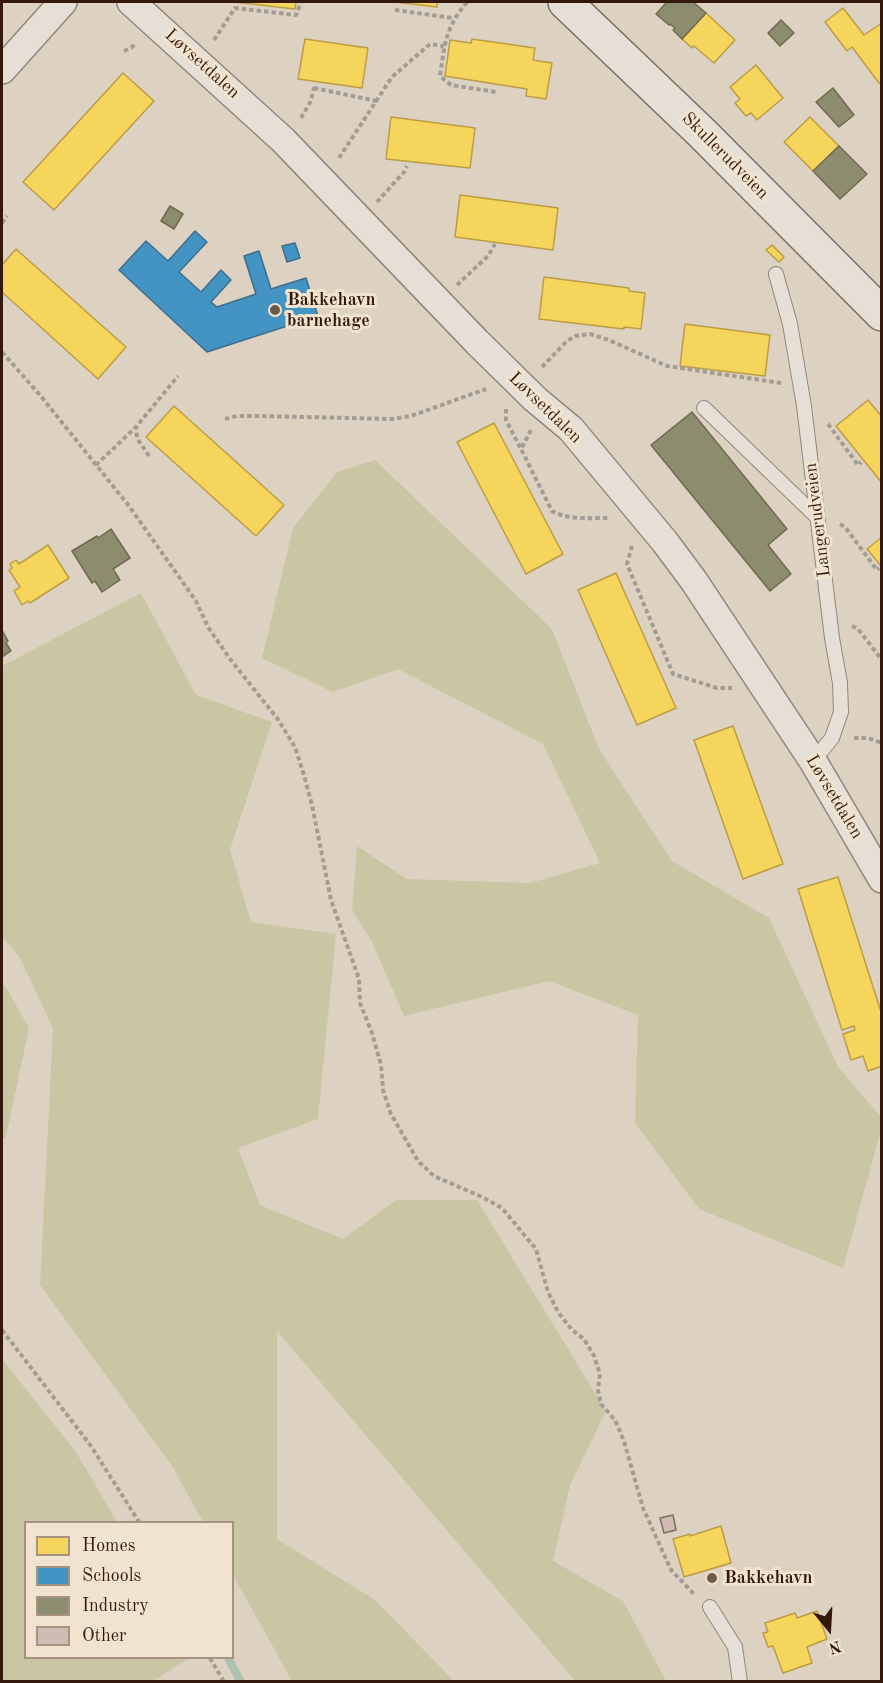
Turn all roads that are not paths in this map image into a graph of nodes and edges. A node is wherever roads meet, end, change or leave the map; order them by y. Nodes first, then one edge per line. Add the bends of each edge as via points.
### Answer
1 (63, 2) edge
2 (131, 2) edge
3 (565, 2) edge
4 (2, 70) edge
5 (776, 274) dead end
6 (882, 314) edge
7 (704, 408) dead end
8 (818, 522) junction
9 (813, 761) junction
10 (882, 879) edge
11 (710, 1607) road end
12 (740, 1682) edge

1 - 4 street
2 - 9 street, Løvsetdalen via 283,140 439,302 516,395 571,429 700,590
3 - 6 main road, Skullerudveien via 666,97
5 - 8 lane, Langerudveien via 800,383
7 - 8 lane
8 - 9 lane, Langerudveien via 841,712 832,738
9 - 10 street, Løvsetdalen
11 - 12 lane via 735,1647

